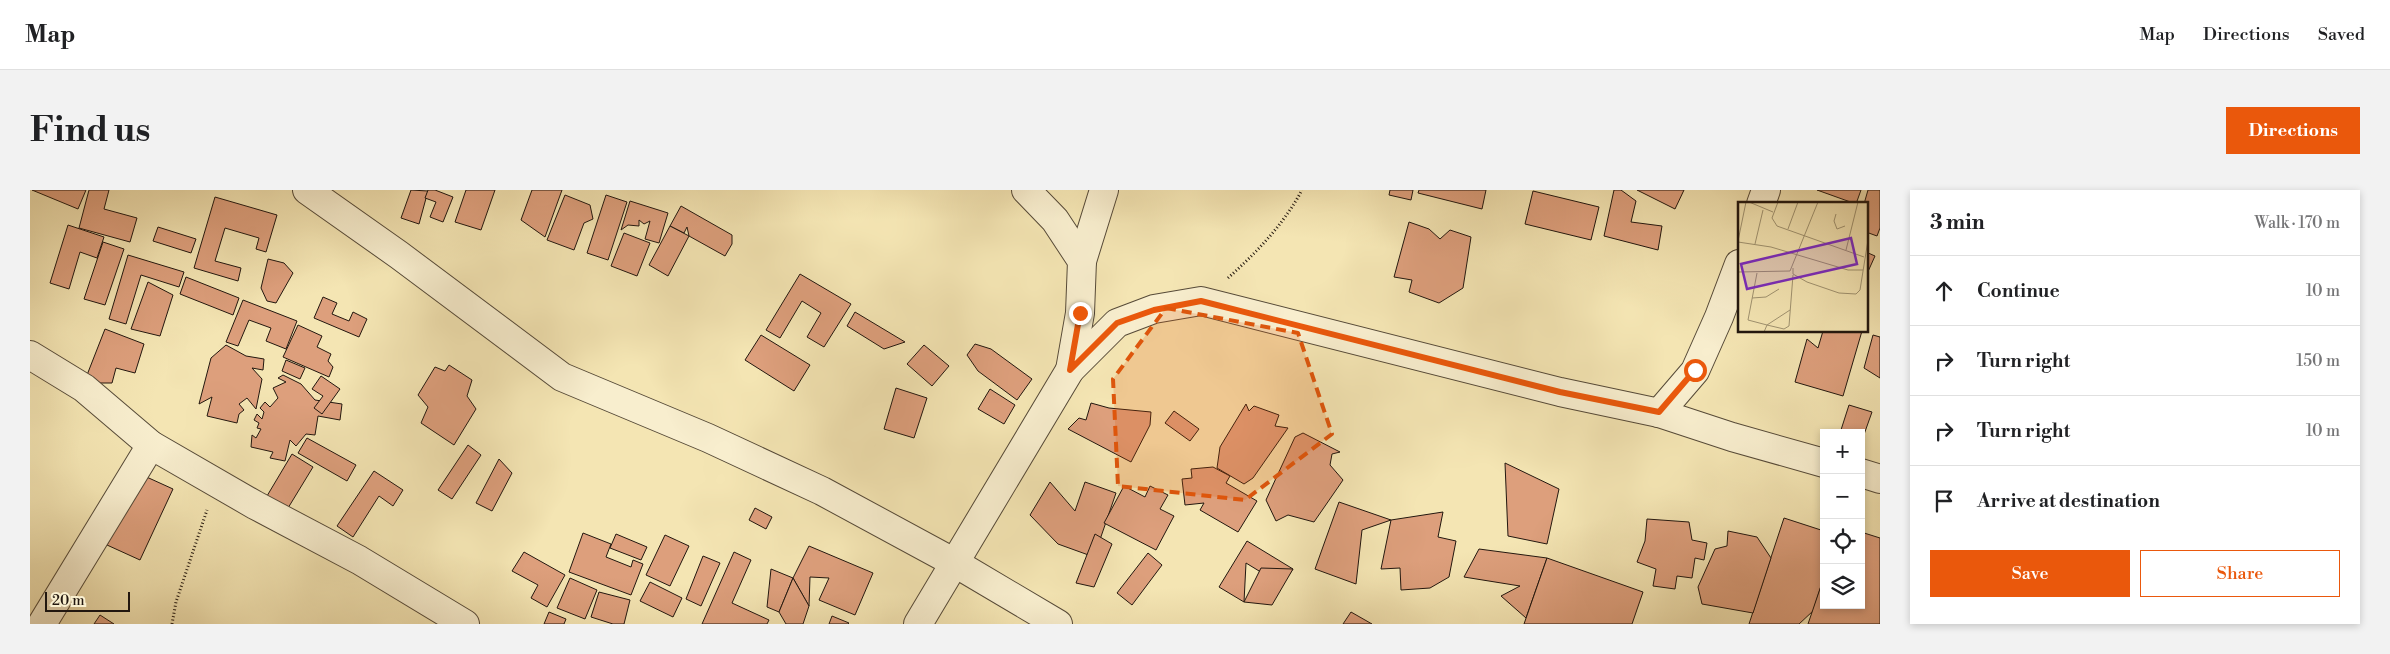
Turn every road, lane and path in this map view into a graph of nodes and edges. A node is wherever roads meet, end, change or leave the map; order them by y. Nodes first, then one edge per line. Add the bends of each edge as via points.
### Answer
1 (307, 190) edge
2 (1026, 190) edge
3 (1104, 190) edge
4 (1302, 190) edge
5 (1766, 190) edge
6 (1762, 202) edge
7 (1082, 262) junction
8 (1738, 267) edge
9 (1201, 301) junction
10 (30, 355) edge
11 (1070, 370) junction
12 (1659, 412) junction
13 (151, 445) junction
14 (1820, 462) edge
15 (1864, 474) edge
16 (1880, 479) edge
17 (217, 482) junction
18 (956, 563) junction
19 (42, 624) edge
20 (172, 624) edge
21 (465, 624) edge
22 (918, 624) edge
23 (1058, 624) edge

1 - 18 street via 562,377 708,438 822,491
2 - 7 street via 1055,220
3 - 7 street
4 - 9 path via 1291,210 1255,254
5 - 6 street
7 - 11 street via 1080,313
8 - 12 street via 1695,370
9 - 11 street via 1154,310 1117,323
9 - 12 street via 1560,392
10 - 13 street via 84,388
11 - 18 street
12 - 14 street
13 - 17 street
13 - 19 street
15 - 16 street
17 - 20 path via 176,602
17 - 21 street via 360,560
18 - 22 street
18 - 23 street

